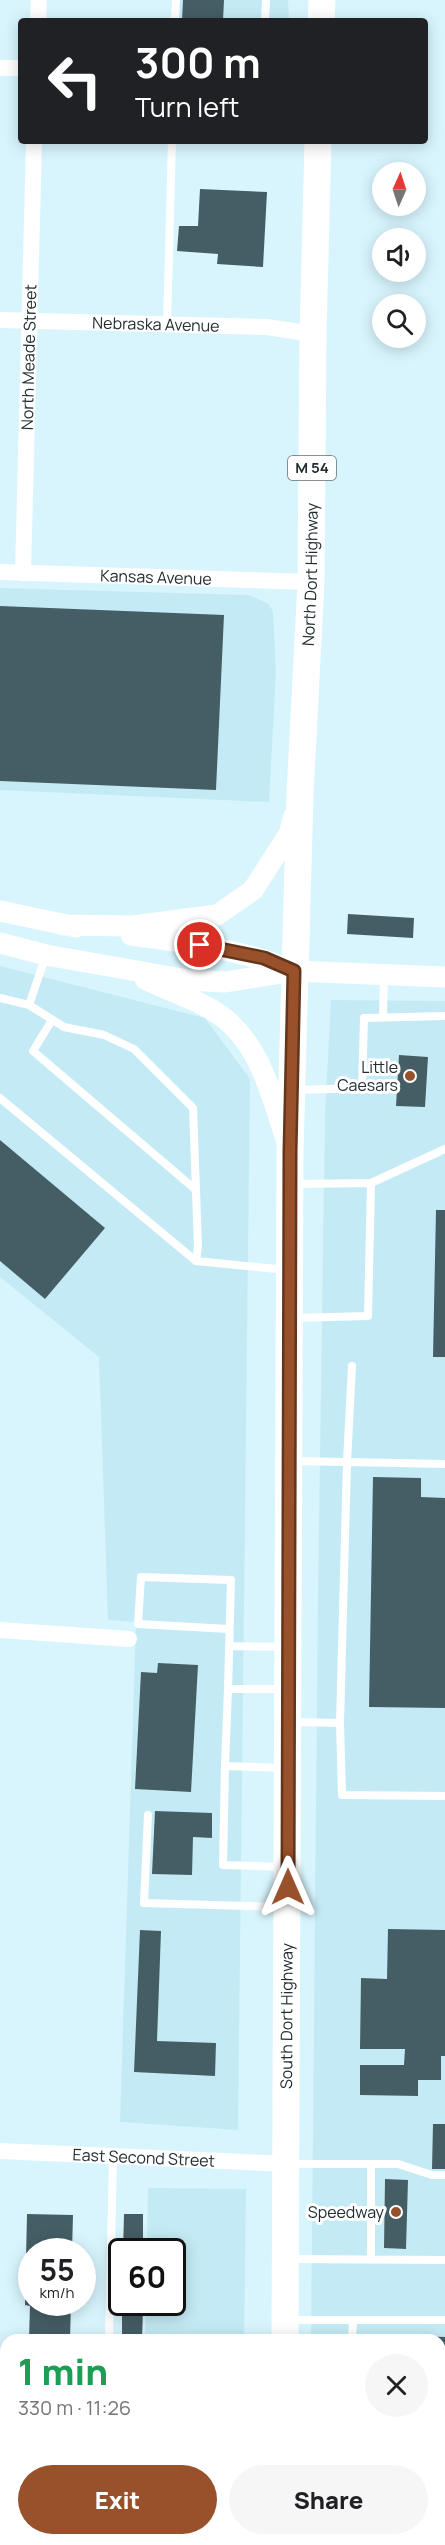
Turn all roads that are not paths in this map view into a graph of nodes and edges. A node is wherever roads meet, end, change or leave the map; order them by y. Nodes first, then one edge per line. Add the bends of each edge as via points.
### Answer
1 (39, 0) edge
2 (176, 0) edge
3 (266, 0) edge
4 (322, 0) edge
5 (38, 18) edge
6 (175, 18) edge
7 (265, 18) edge
8 (321, 18) edge
9 (0, 68) edge
10 (18, 68) edge
11 (34, 144) edge
12 (172, 144) edge
13 (318, 144) edge
14 (0, 320) edge
15 (29, 321) junction
16 (166, 325) junction
17 (313, 334) junction
18 (0, 572) edge
19 (23, 573) junction
20 (311, 582) junction
21 (300, 795) junction
22 (0, 911) edge
23 (63, 925) junction
24 (0, 944) edge
25 (46, 955) junction
26 (131, 971) junction
27 (294, 971) junction
28 (384, 975) junction
29 (445, 977) edge
30 (0, 998) edge
31 (29, 1005) junction
32 (445, 1016) edge
33 (383, 1017) junction
34 (52, 1020) junction
35 (291, 1090) junction
36 (0, 1098) edge
37 (445, 1149) edge
38 (290, 1152) junction
39 (290, 1184) junction
40 (371, 1184) junction
41 (196, 1190) junction
42 (196, 1261) junction
43 (290, 1270) junction
44 (290, 1318) junction
45 (352, 1366) dead end
46 (290, 1461) junction
47 (347, 1462) junction
48 (445, 1464) edge
49 (229, 1629) junction
50 (0, 1630) edge
51 (129, 1639) dead end
52 (229, 1646) junction
53 (289, 1647) junction
54 (228, 1689) junction
55 (289, 1689) junction
56 (288, 1722) junction
57 (340, 1723) junction
58 (225, 1766) junction
59 (288, 1769) junction
60 (445, 1796) edge
61 (148, 1815) dead end
62 (288, 1867) junction
63 (288, 1907) junction
64 (0, 2151) edge
65 (113, 2157) junction
66 (287, 2164) junction
67 (371, 2164) junction
68 (445, 2175) edge
69 (286, 2259) junction
70 (371, 2260) junction
71 (445, 2260) edge
72 (353, 2320) junction
73 (445, 2320) edge
74 (285, 2330) edge
75 (109, 2334) edge
76 (352, 2334) edge

1 - 5 street
2 - 6 lane
3 - 7 lane
4 - 8 main road
9 - 10 street
11 - 15 street, North Meade Street
12 - 16 lane
13 - 17 main road, North Dort Highway / M 54
14 - 15 street, Nebraska Avenue
15 - 16 street, Nebraska Avenue
15 - 19 street, North Meade Street
16 - 17 street, Nebraska Avenue via 267,327
17 - 20 main road, North Dort Highway / M 54
18 - 19 street, Kansas Avenue
19 - 20 street, Kansas Avenue
20 - 21 main road, North Dort Highway / M 54
21 - 23 street via 290,834 264,875 253,890 217,915 133,926
21 - 27 main road, North Dort Highway / M 54
22 - 23 street
23 - 27 street via 235,951
24 - 25 street
25 - 26 street
25 - 31 lane
26 - 27 street via 225,982
26 - 38 street via 213,1010 235,1028 252,1049 270,1088
27 - 28 street
27 - 35 main road, South Dort Highway / M 54
28 - 29 street
28 - 33 lane
30 - 31 lane
31 - 34 lane
32 - 33 lane
33 - 35 lane via 364,1018 362,1088
34 - 41 lane via 33,1051
34 - 41 lane via 64,1027 104,1035 134,1049 193,1108
35 - 38 main road, South Dort Highway / M 54
36 - 42 lane
37 - 40 lane
38 - 39 main road, South Dort Highway / M 54
39 - 40 lane
39 - 43 main road, South Dort Highway / M 54
40 - 44 lane via 368,1316
41 - 42 lane
42 - 43 lane
43 - 44 main road, South Dort Highway / M 54
44 - 46 main road, South Dort Highway / M 54
45 - 47 lane
46 - 47 lane
46 - 53 main road, South Dort Highway / M 54
47 - 48 lane
47 - 57 lane
49 - 49 lane via 231,1580 141,1576 138,1624
49 - 52 lane
50 - 51 street
52 - 53 lane
52 - 54 lane
53 - 55 main road, South Dort Highway / M 54
54 - 55 lane
54 - 58 lane
55 - 56 main road, South Dort Highway / M 54
56 - 57 lane
56 - 59 main road, South Dort Highway / M 54
57 - 60 lane via 342,1795
58 - 59 lane
58 - 62 lane via 223,1865
59 - 62 main road, South Dort Highway / M 54
61 - 63 lane via 144,1903
62 - 63 main road, South Dort Highway / M 54
63 - 66 main road, South Dort Highway / M 54
64 - 65 street, East Second Street
65 - 66 street, East Second Street
65 - 75 lane
66 - 67 lane
66 - 69 main road, South Dort Highway / M 54
67 - 68 lane via 398,2164
67 - 70 lane
69 - 70 lane
69 - 74 main road, South Dort Highway / M 54
70 - 71 lane
72 - 73 lane
72 - 74 lane
72 - 76 lane

